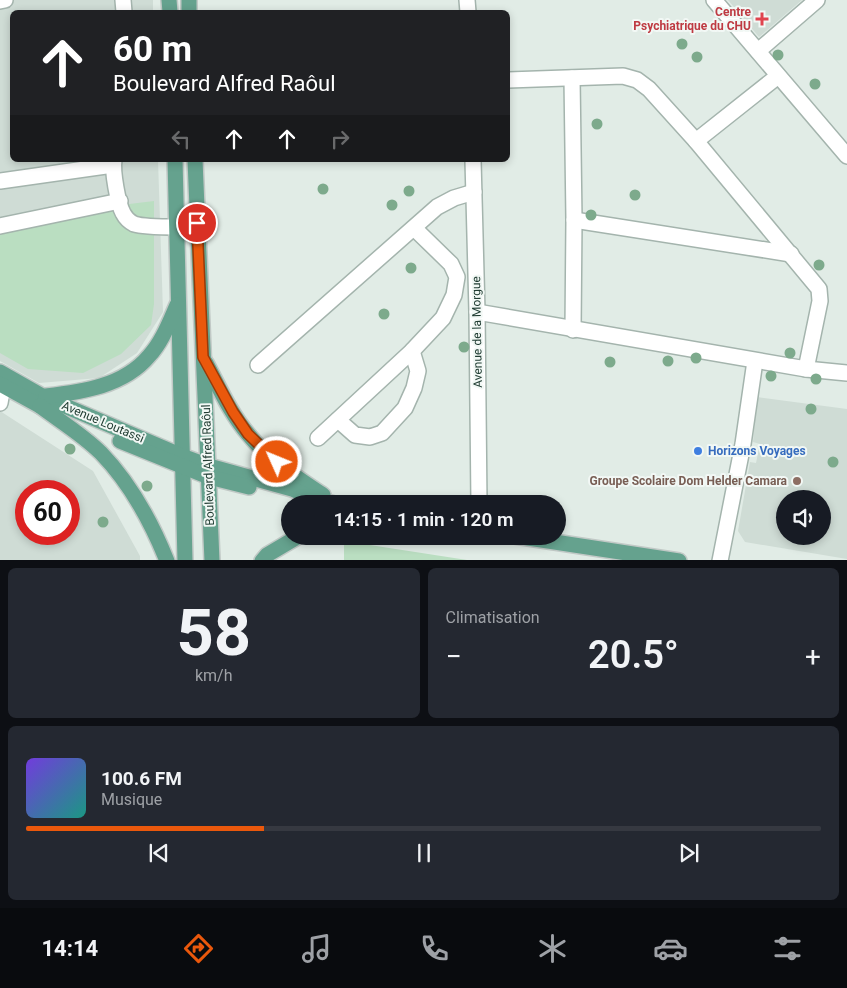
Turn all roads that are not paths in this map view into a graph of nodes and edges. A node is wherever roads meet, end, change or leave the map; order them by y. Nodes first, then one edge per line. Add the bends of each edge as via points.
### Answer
1 (5, 0) edge
2 (714, 0) edge
3 (817, 0) edge
4 (0, 1) edge
5 (758, 51) junction
6 (778, 76) junction
7 (572, 78) junction
8 (510, 80) edge
9 (696, 141) junction
10 (844, 147) edge
11 (114, 162) edge
12 (174, 162) edge
13 (194, 162) edge
14 (473, 162) edge
15 (0, 181) edge
16 (474, 192) junction
17 (120, 201) junction
18 (574, 220) junction
19 (0, 226) edge
20 (177, 227) junction
21 (414, 228) junction
22 (791, 254) junction
23 (179, 302) junction
24 (477, 312) junction
25 (573, 330) junction
26 (412, 351) junction
27 (203, 357) junction
28 (755, 360) junction
29 (258, 366) dead end
30 (806, 369) junction
31 (847, 374) edge
32 (1, 381) edge
33 (42, 401) junction
34 (0, 403) edge
35 (338, 420) junction
36 (318, 438) dead end
37 (183, 462) junction
38 (209, 472) junction
39 (285, 495) edge
40 (323, 495) edge
41 (479, 495) edge
42 (566, 543) edge
43 (283, 545) edge
44 (167, 560) edge
45 (185, 560) edge
46 (212, 560) edge
47 (262, 560) edge
48 (679, 560) edge
49 (720, 560) edge

1 - 4 street
2 - 5 street
3 - 5 street
5 - 6 street
6 - 9 street
6 - 10 street
7 - 8 street
7 - 9 street via 623,76 637,80
7 - 18 street
9 - 22 street
11 - 15 street
11 - 17 street
12 - 20 main road, Boulevard Alfred Raôul
13 - 27 main road, Boulevard Alfred Raôul
14 - 16 street, Avenue de la Morgue
16 - 21 street via 437,207
16 - 24 street, Avenue de la Morgue
17 - 19 street
17 - 20 street via 123,213 134,224
18 - 22 street
18 - 25 street
20 - 23 main road, Boulevard Alfred Raôul
21 - 26 street via 451,264 458,277 442,318
21 - 29 street
22 - 30 street via 820,294
23 - 33 main road via 162,339 149,357 129,373 104,386
23 - 37 main road, Boulevard Alfred Raôul
24 - 25 street
24 - 41 street, Avenue de la Morgue
25 - 28 street
26 - 35 street
26 - 35 street via 418,371 414,388 405,408 382,433 370,437 355,435
27 - 38 main road, Boulevard Alfred Raôul
27 - 40 main road via 248,434 283,467
28 - 30 street
28 - 49 street via 743,444
30 - 31 street
32 - 33 main road, Avenue Loutassi
32 - 34 street
33 - 37 main road, Avenue Loutassi
33 - 44 main road via 107,460 148,518
35 - 36 street
37 - 38 main road, Avenue Loutassi
37 - 45 main road, Boulevard Alfred Raôul
38 - 39 main road, Avenue Loutassi
38 - 46 main road, Boulevard Alfred Raôul
42 - 48 main road
43 - 47 main road

